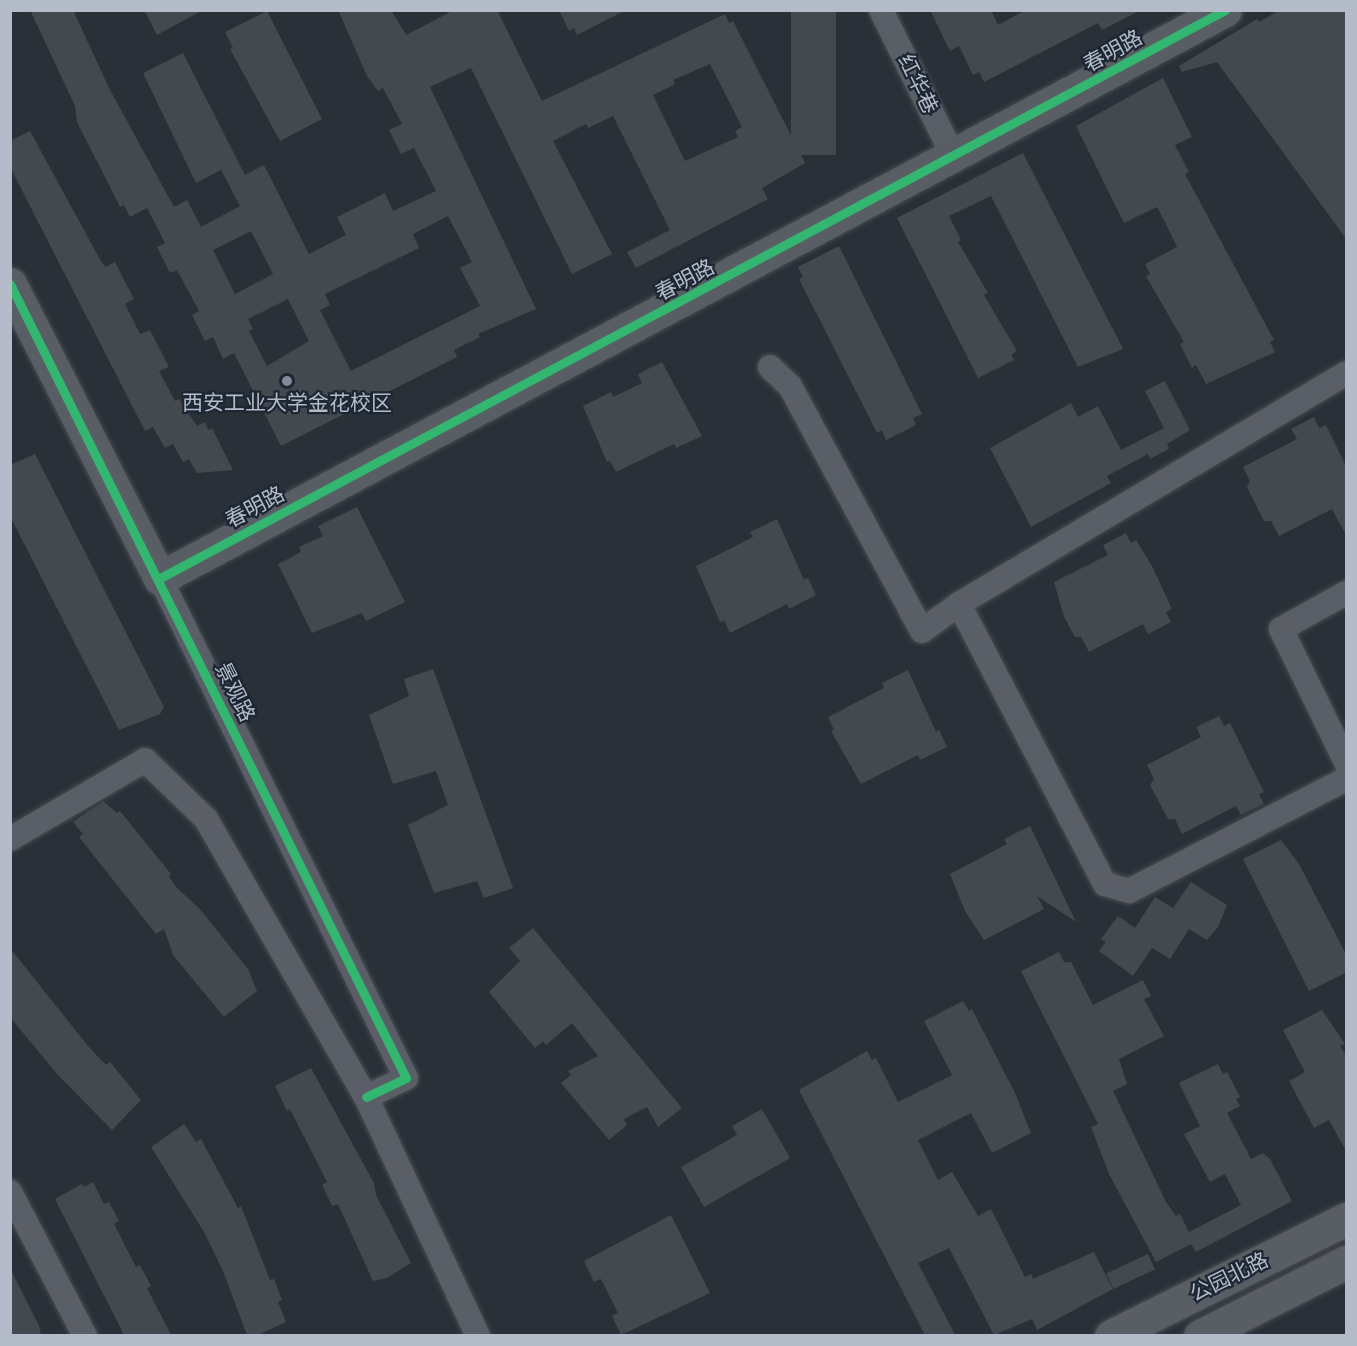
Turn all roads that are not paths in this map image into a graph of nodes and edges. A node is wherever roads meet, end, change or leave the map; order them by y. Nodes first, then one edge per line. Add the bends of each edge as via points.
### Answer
1 (881, 10) edge
2 (1225, 10) edge
3 (954, 158) junction
4 (10, 284) edge
5 (770, 367) dead end
6 (1347, 373) edge
7 (160, 578) junction
8 (1347, 593) edge
9 (959, 604) junction
10 (1347, 762) edge
11 (1347, 779) edge
12 (10, 838) edge
13 (366, 1097) junction
14 (10, 1192) edge
15 (1347, 1218) edge
16 (1347, 1262) edge
17 (86, 1335) edge
18 (478, 1335) edge
19 (1111, 1335) edge
20 (1200, 1335) edge

1 - 3 street, 红华巷
2 - 3 street, 春明路
3 - 7 street, 春明路
4 - 7 street, 景观路
5 - 9 street via 790,386 922,631
6 - 9 street
7 - 13 street, 景观路 via 406,1078
8 - 10 street via 1281,629
9 - 11 street via 1105,884 1130,891
12 - 13 street via 145,760 206,819
13 - 18 street
14 - 17 street
15 - 19 street, 公园北路
16 - 20 street, 公园北路

